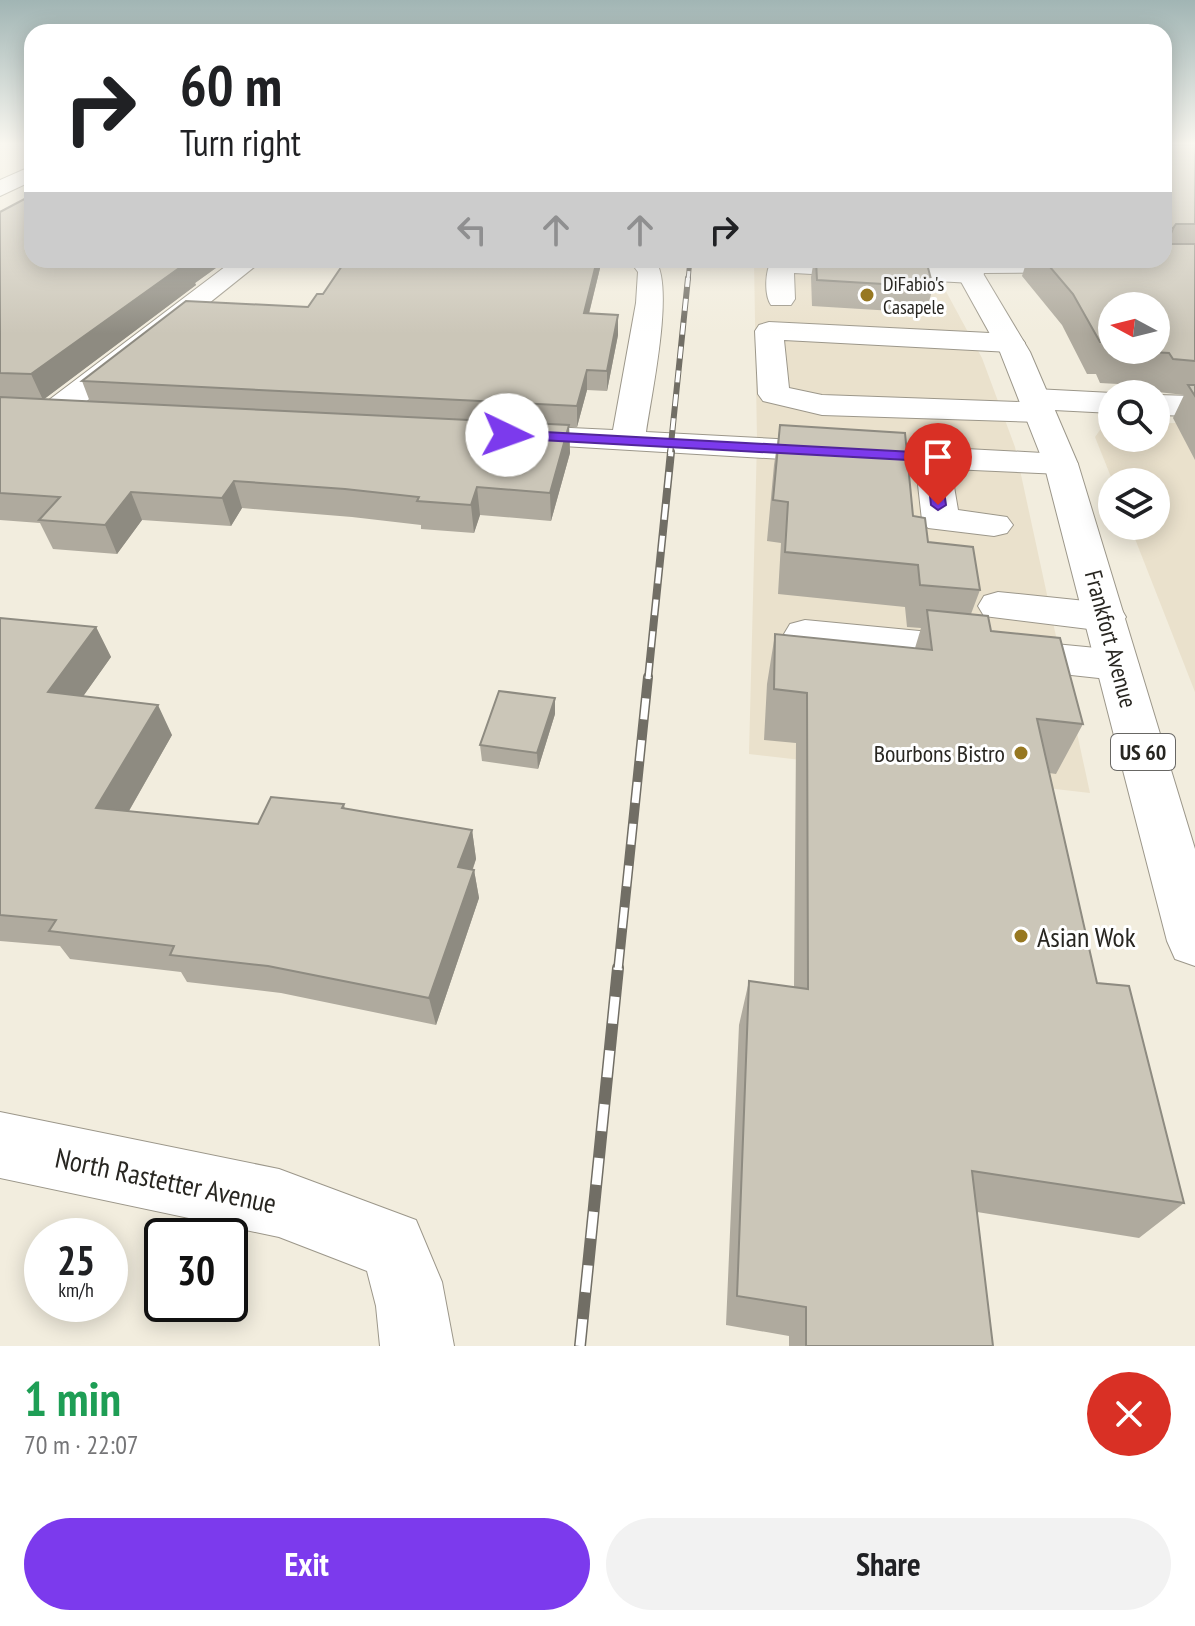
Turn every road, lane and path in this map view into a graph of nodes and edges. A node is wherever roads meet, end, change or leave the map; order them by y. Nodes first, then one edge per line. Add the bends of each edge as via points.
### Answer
1 (1195, 242) edge
2 (1195, 252) edge
3 (1172, 263) edge
4 (1195, 263) edge
5 (239, 268) edge
6 (648, 268) edge
7 (781, 268) edge
8 (968, 268) edge
9 (781, 299) dead end
10 (1010, 343) junction
11 (1098, 404) edge
12 (1170, 405) edge
13 (1038, 406) junction
14 (1195, 406) edge
15 (98, 416) edge
16 (472, 433) edge
17 (628, 440) junction
18 (932, 457) junction
19 (1061, 464) junction
20 (994, 525) dead end
21 (998, 606) dead end
22 (1105, 617) junction
23 (805, 634) edge
24 (1117, 665) junction
25 (1182, 843) edge
26 (1195, 941) edge
27 (0, 1145) edge
28 (417, 1346) edge

1 - 2 street via 1183,242
3 - 4 street
5 - 15 street via 39,413
6 - 17 street via 650,303
7 - 9 street
8 - 10 street, Frankfort Avenue / US 60
10 - 13 street, Frankfort Avenue / US 60
10 - 13 street via 769,331 774,394 822,405
11 - 13 street
12 - 14 street
13 - 19 street, Frankfort Avenue / US 60
16 - 17 street
17 - 18 street
18 - 19 street
18 - 20 street via 941,520
19 - 22 street, Frankfort Avenue / US 60
21 - 22 street
22 - 24 street, Frankfort Avenue / US 60
23 - 24 street
24 - 25 street, Frankfort Avenue / US 60
25 - 26 street, Frankfort Avenue / US 60
27 - 28 street, North Rastetter Avenue via 279,1203 391,1245 415,1302

